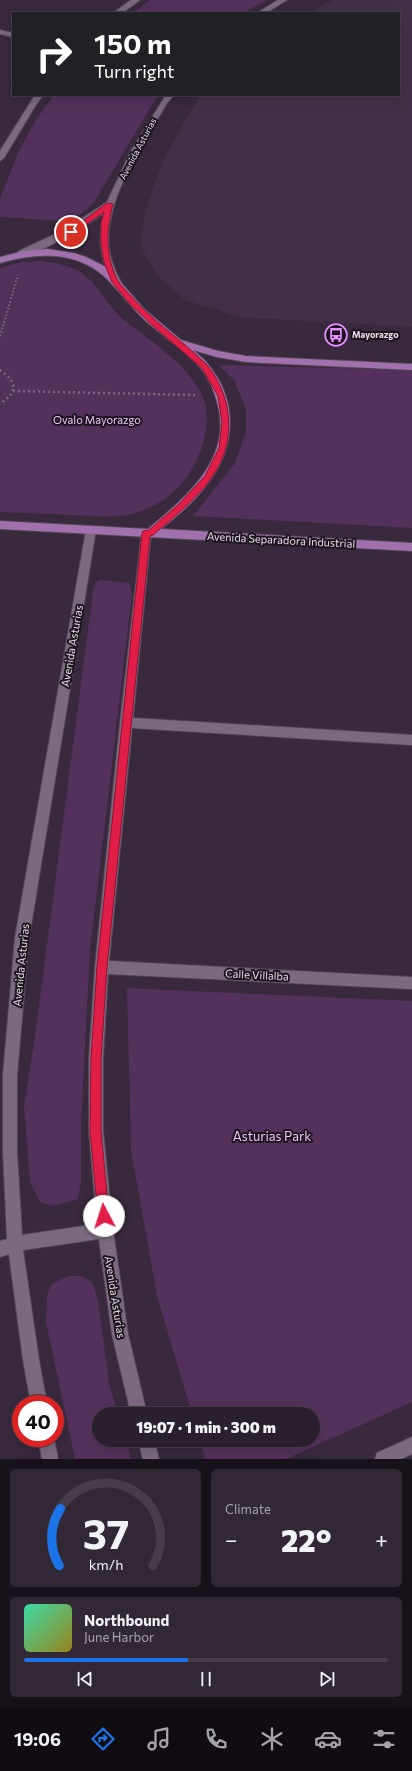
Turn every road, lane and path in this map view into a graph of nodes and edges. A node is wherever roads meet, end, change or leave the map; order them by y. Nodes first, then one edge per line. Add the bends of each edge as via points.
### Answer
1 (136, 0) edge
2 (283, 0) edge
3 (119, 12) edge
4 (263, 12) edge
5 (0, 32) edge
6 (12, 35) edge
7 (38, 96) edge
8 (169, 96) edge
9 (0, 158) edge
10 (110, 204) junction
11 (22, 253) junction
12 (0, 260) edge
13 (116, 282) junction
14 (0, 336) edge
15 (177, 342) junction
16 (412, 367) edge
17 (0, 370) edge
18 (13, 391) junction
19 (203, 396) dead end
20 (0, 404) edge
21 (0, 525) edge
22 (91, 530) junction
23 (148, 533) junction
24 (412, 547) edge
25 (126, 723) junction
26 (412, 740) edge
27 (102, 967) junction
28 (412, 983) edge
29 (105, 1230) junction
30 (7, 1247) edge
31 (37, 1395) edge
32 (137, 1407) edge
33 (412, 1444) edge
34 (48, 1447) edge
35 (148, 1447) edge
36 (50, 1459) edge
37 (151, 1459) edge
38 (383, 1459) edge

1 - 3 street
2 - 4 street
5 - 6 street
7 - 9 street
8 - 10 street, Avenida Asturias via 129,164
10 - 11 street, Avenida Asturias via 71,232
10 - 13 street, Avenida Asturias via 105,223 104,243 107,262
11 - 12 main road
11 - 13 main road via 48,252 72,256 95,265
11 - 14 path via 22,262
13 - 15 main road via 154,324
15 - 16 main road via 217,354 246,358
15 - 23 main road via 205,367 222,396 226,422 223,448 208,478 182,506
17 - 18 path via 12,378
18 - 19 path
18 - 20 path
21 - 22 main road, Avenida Separadora Industrial
22 - 23 main road, Avenida Separadora Industrial
22 - 30 street, Avenida Asturias via 22,938 10,1075
23 - 24 main road, Avenida Separadora Industrial
23 - 25 street, Avenida Asturias
25 - 26 street
25 - 27 street, Avenida Asturias
27 - 28 street, Calle Villalba
27 - 29 street, Avenida Asturias via 96,1058 96,1131
29 - 30 street
29 - 32 street, Avenida Asturias via 120,1334
30 - 31 street, Avenida Asturias
33 - 38 street
34 - 36 street
35 - 37 street

